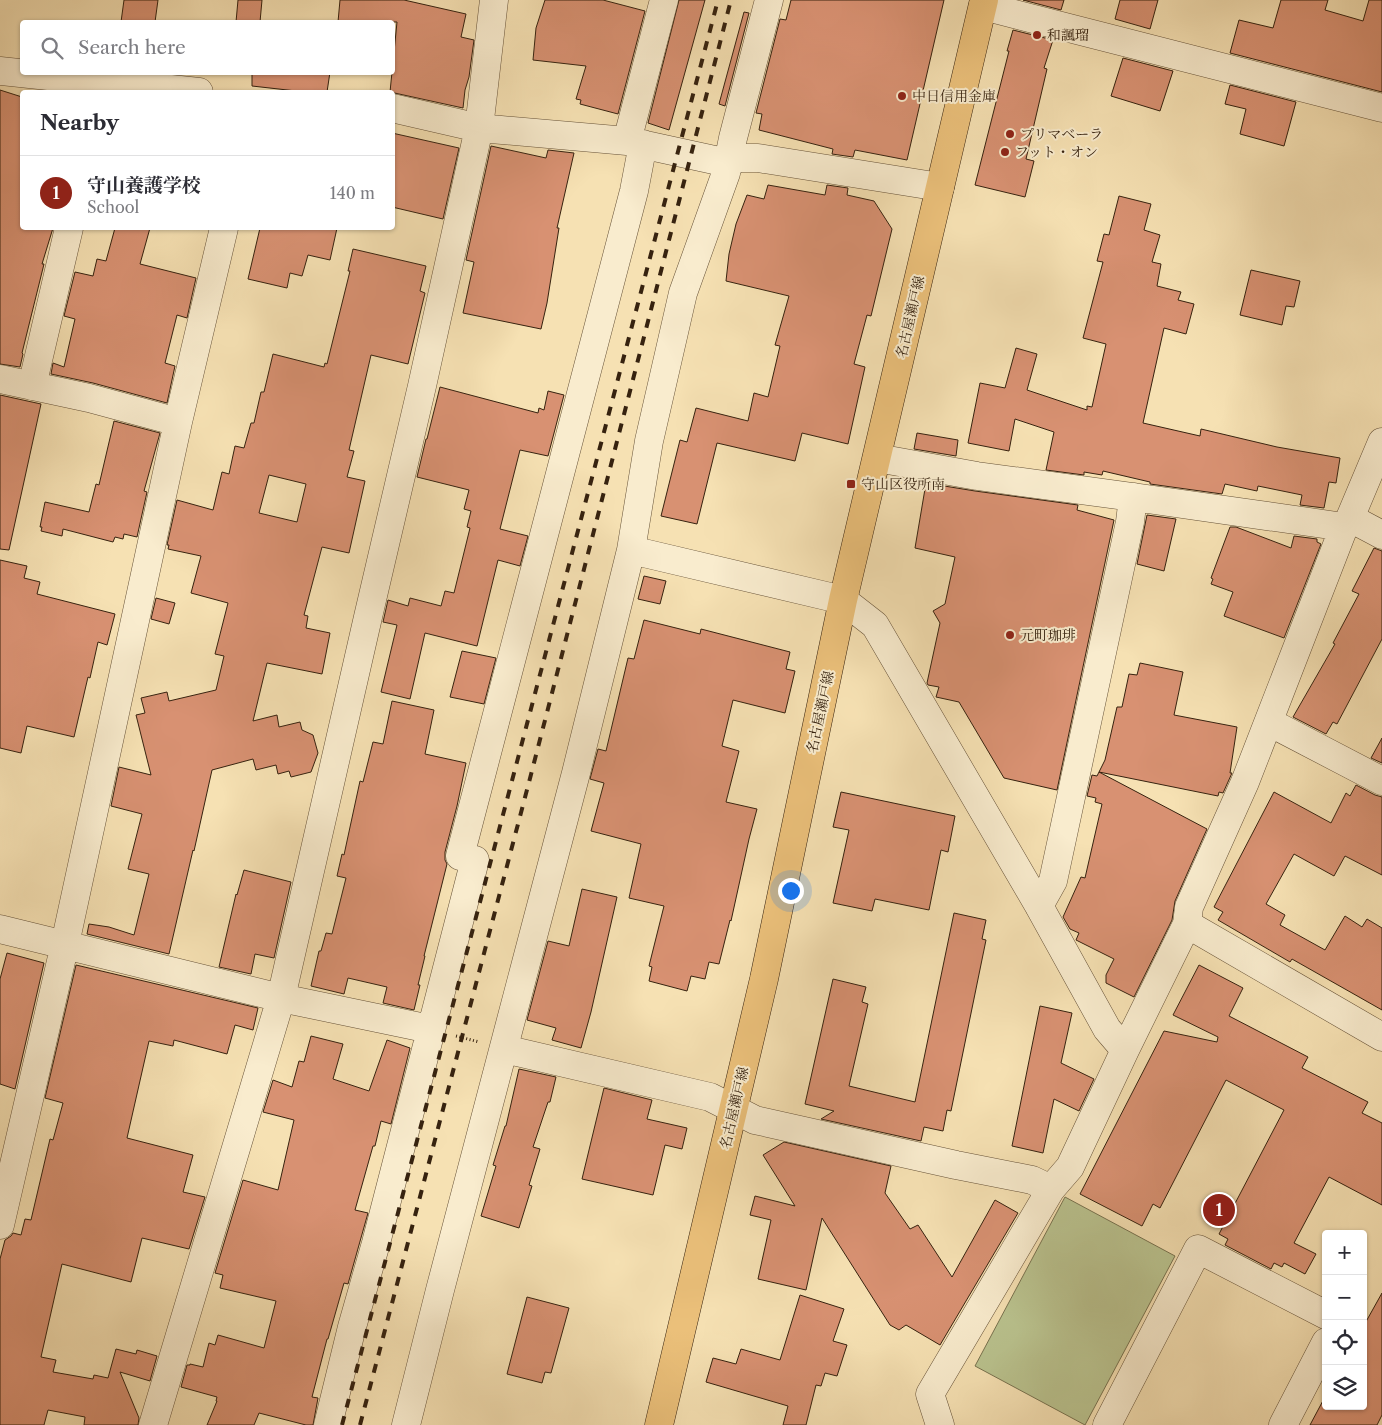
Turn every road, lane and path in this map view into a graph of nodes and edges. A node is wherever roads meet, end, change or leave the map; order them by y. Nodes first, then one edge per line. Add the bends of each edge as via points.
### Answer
1 (494, 0) edge
2 (664, 0) edge
3 (769, 0) edge
4 (983, 3) edge
5 (0, 72) edge
6 (20, 75) edge
7 (20, 75) edge
8 (102, 87) edge
9 (160, 90) edge
10 (1382, 108) edge
11 (395, 109) edge
12 (480, 128) junction
13 (635, 142) junction
14 (728, 163) junction
15 (940, 187) junction
16 (69, 230) edge
17 (224, 230) edge
18 (0, 379) edge
19 (32, 386) junction
20 (178, 422) junction
21 (1382, 442) edge
22 (877, 458) junction
23 (1133, 497) junction
24 (1347, 523) junction
25 (1382, 535) edge
26 (631, 550) junction
27 (843, 600) junction
28 (1269, 722) junction
29 (1382, 782) edge
30 (1038, 906) junction
31 (1187, 924) junction
32 (0, 929) edge
33 (65, 944) junction
34 (281, 998) junction
35 (430, 1029) junction
36 (1382, 1037) edge
37 (504, 1049) junction
38 (1125, 1050) junction
39 (734, 1109) junction
40 (1051, 1189) junction
41 (0, 1221) edge
42 (1322, 1312) edge
43 (1322, 1350) edge
44 (153, 1425) edge
45 (328, 1425) edge
46 (406, 1425) edge
47 (661, 1425) edge
48 (940, 1425) edge
49 (1107, 1425) edge
50 (1283, 1425) edge

1 - 12 street
2 - 13 street
3 - 14 street
4 - 10 street
4 - 15 main road, 名古屋瀬戸線
5 - 6 street
7 - 8 street
8 - 9 street
11 - 12 street
12 - 13 street
12 - 34 street
13 - 14 street
13 - 35 street via 634,191 460,856 475,860
14 - 15 street via 740,158 758,158
14 - 26 street via 682,292 649,441
15 - 22 main road, 名古屋瀬戸線
16 - 19 street
17 - 20 street
18 - 19 street
19 - 20 street
20 - 33 street
21 - 24 street
22 - 23 street via 977,476
22 - 27 main road, 名古屋瀬戸線
23 - 24 street
23 - 30 street via 1053,881
24 - 25 street
24 - 28 street
26 - 27 street
26 - 37 street
27 - 30 street via 875,625
27 - 39 main road, 名古屋瀬戸線
28 - 29 street
28 - 31 street via 1188,907
30 - 38 street via 1108,1029
31 - 36 street
31 - 38 street
32 - 33 street
33 - 34 street
33 - 41 street
34 - 35 street
34 - 44 street
35 - 37 path
35 - 45 street
37 - 39 street via 710,1097
37 - 46 street
38 - 40 street via 1070,1167
39 - 40 street via 755,1120 1032,1180
39 - 47 main road, 名古屋瀬戸線
40 - 48 street via 930,1394
42 - 49 street via 1198,1249
43 - 50 street

